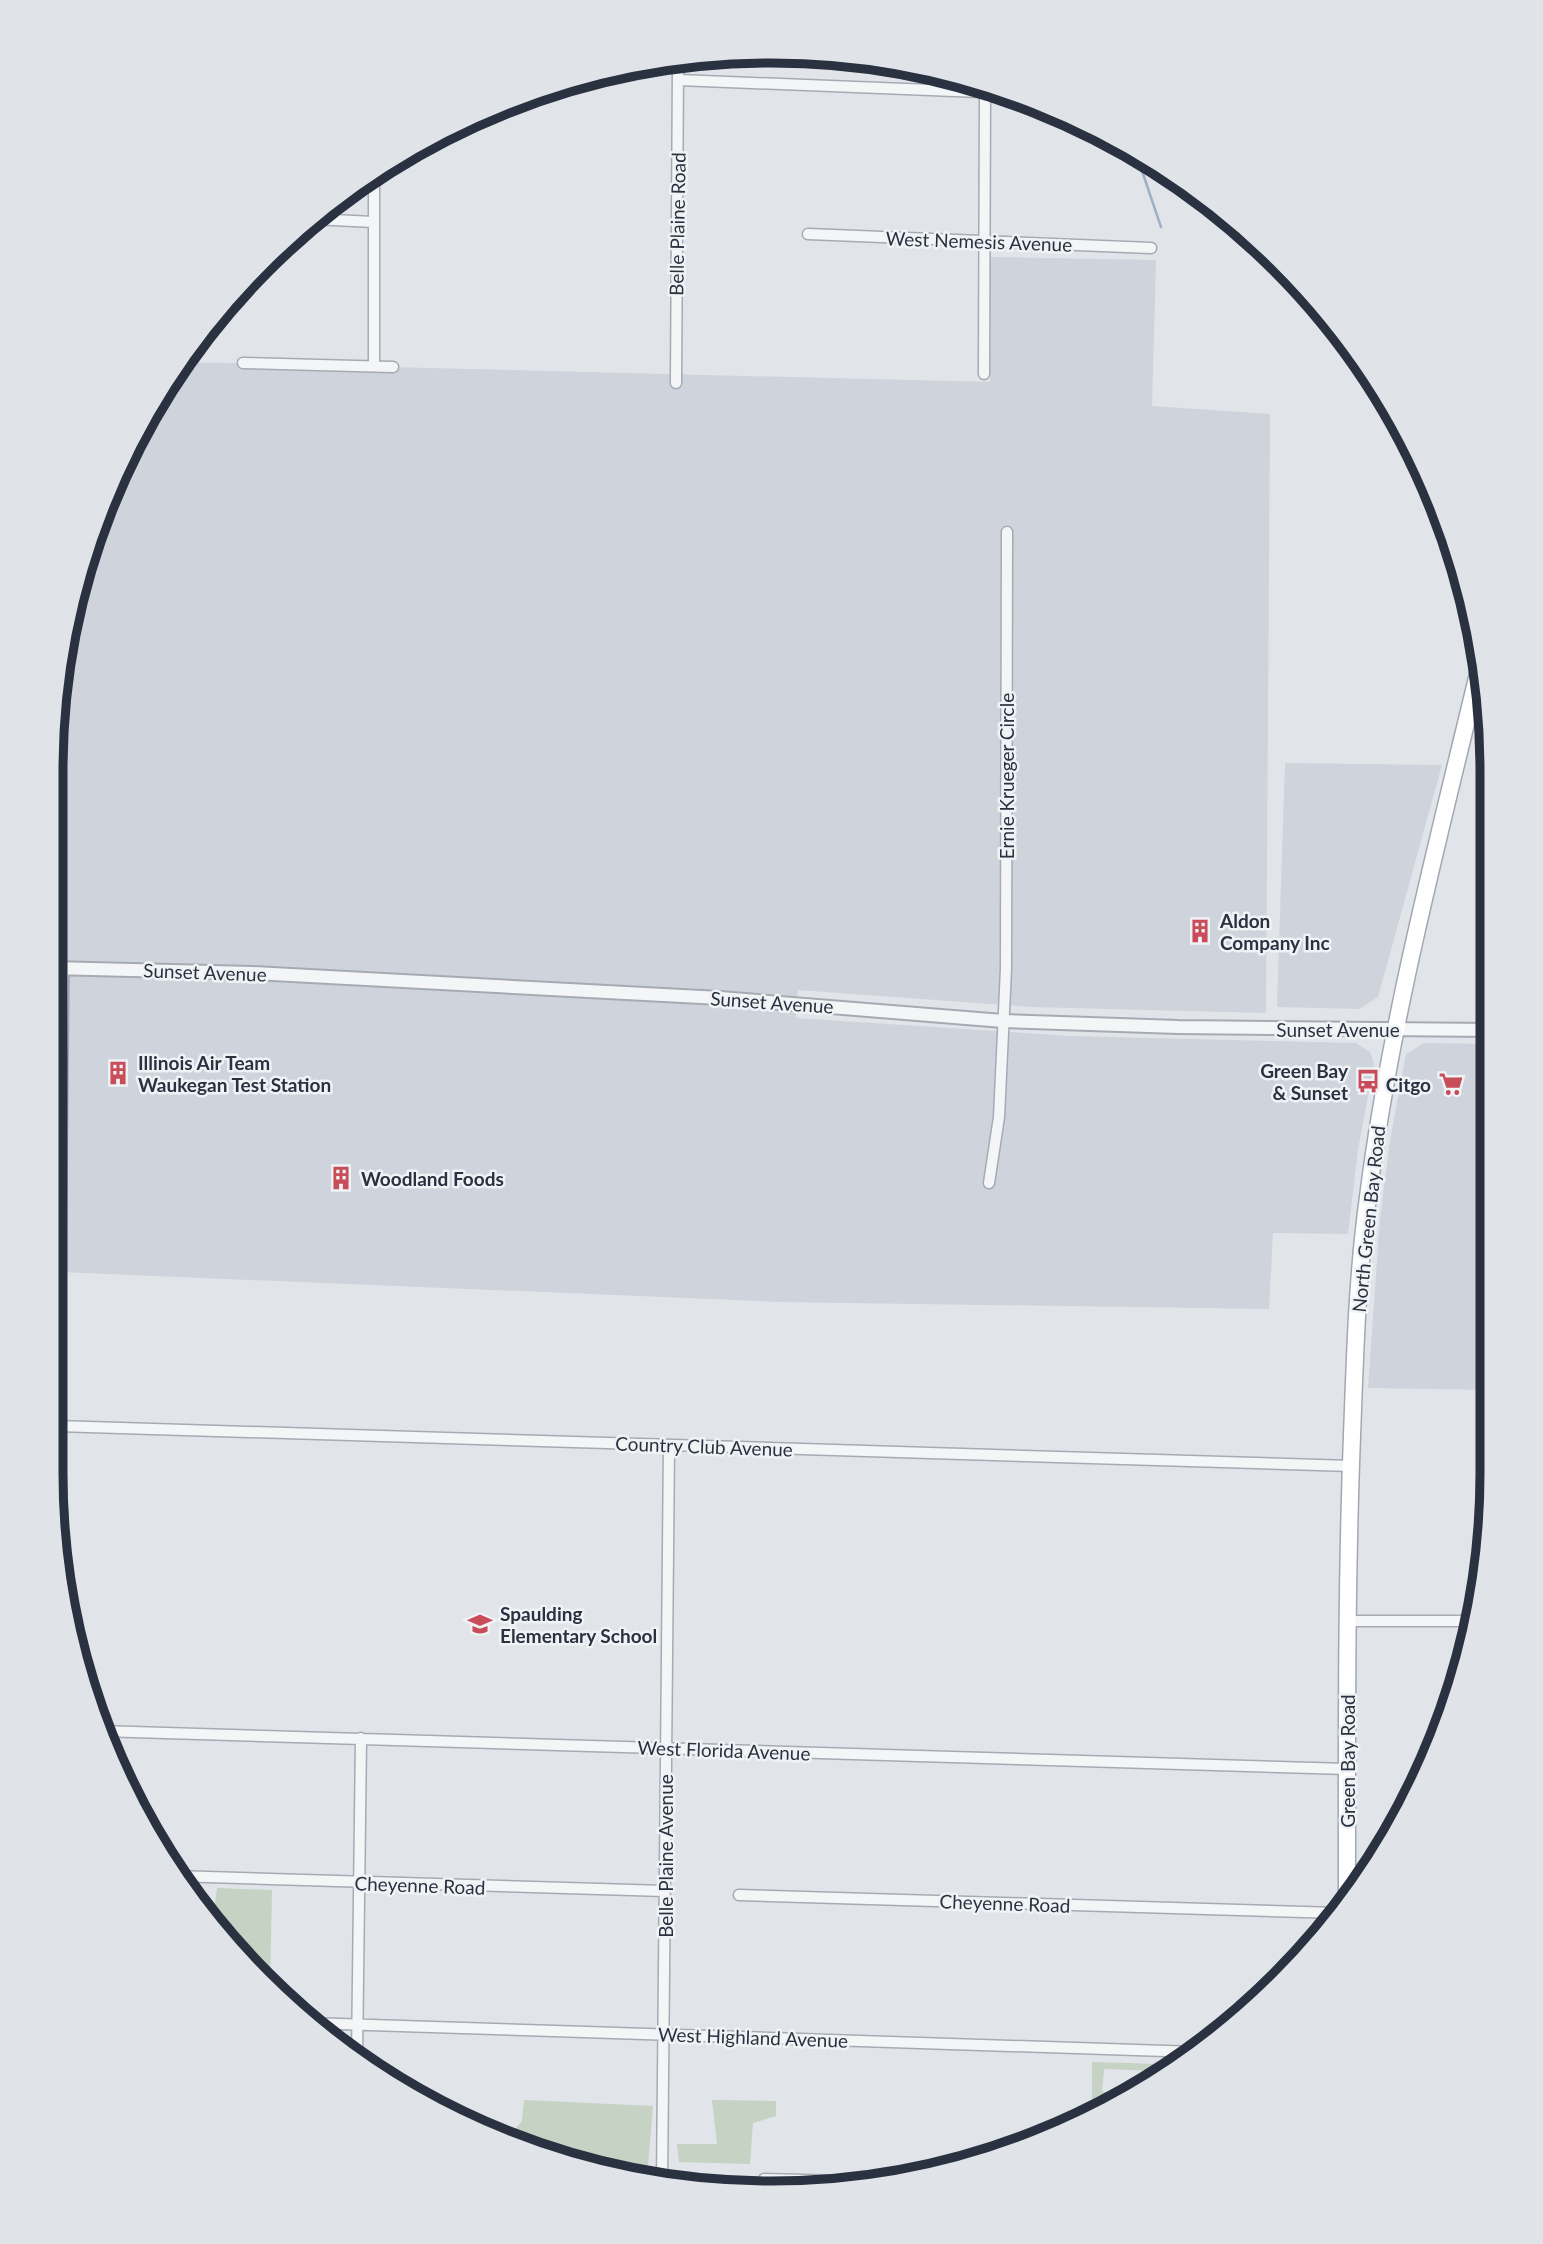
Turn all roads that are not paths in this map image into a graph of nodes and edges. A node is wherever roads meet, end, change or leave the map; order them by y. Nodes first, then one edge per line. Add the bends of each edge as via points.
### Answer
1 (678, 69) edge
2 (679, 80) junction
3 (962, 89) edge
4 (985, 97) edge
5 (374, 185) edge
6 (327, 220) edge
7 (373, 222) junction
8 (808, 234) dead end
9 (985, 241) junction
10 (1151, 248) dead end
11 (243, 363) dead end
12 (374, 366) junction
13 (393, 367) dead end
14 (984, 374) dead end
15 (677, 383) dead end
16 (1007, 532) dead end
17 (1475, 688) edge
18 (63, 968) edge
19 (1003, 1021) junction
20 (1396, 1030) junction
21 (1480, 1030) edge
22 (989, 1183) dead end
23 (63, 1426) edge
24 (669, 1445) junction
25 (1351, 1466) junction
26 (1348, 1621) junction
27 (1464, 1621) edge
28 (112, 1731) edge
29 (361, 1738) junction
30 (666, 1748) junction
31 (1348, 1769) junction
32 (189, 1877) edge
33 (359, 1883) junction
34 (1347, 1886) edge
35 (665, 1891) junction
36 (738, 1895) dead end
37 (1327, 1913) edge
38 (326, 2024) edge
39 (357, 2025) junction
40 (664, 2035) junction
41 (357, 2047) edge
42 (1180, 2051) edge
43 (662, 2172) edge
44 (764, 2179) dead end
45 (798, 2180) edge

1 - 2 street, Belle Plaine Road
2 - 3 street
2 - 15 street, Belle Plaine Road
4 - 9 street
5 - 7 street
6 - 7 street
7 - 12 street
8 - 9 street, West Nemesis Avenue
9 - 10 street, West Nemesis Avenue
9 - 14 street
11 - 12 street
12 - 13 street
16 - 19 street, Ernie Krueger Circle
17 - 20 main road, North Green Bay Road
18 - 19 street, Sunset Avenue via 720,998
19 - 20 street, Sunset Avenue
19 - 22 street, Ernie Krueger Circle via 999,1116
20 - 21 street, Sunset Avenue
20 - 25 main road, North Green Bay Road via 1364,1224
23 - 24 street, Country Club Avenue
24 - 25 street, Country Club Avenue
24 - 30 street, Belle Plaine Avenue
25 - 26 main road, North Green Bay Road
26 - 27 street
26 - 31 main road, Green Bay Road
28 - 29 street, West Florida Avenue
29 - 30 street, West Florida Avenue
29 - 33 street
30 - 31 street, West Florida Avenue
30 - 35 street, Belle Plaine Avenue
31 - 34 main road, Green Bay Road
32 - 33 street, Cheyenne Road
33 - 35 street, Cheyenne Road
33 - 39 street
35 - 40 street, Belle Plaine Avenue
36 - 37 street, Cheyenne Road
38 - 39 street, West Highland Avenue
39 - 40 street, West Highland Avenue
39 - 41 street
40 - 42 street, West Highland Avenue
40 - 43 street, Belle Plaine Avenue
44 - 45 street

